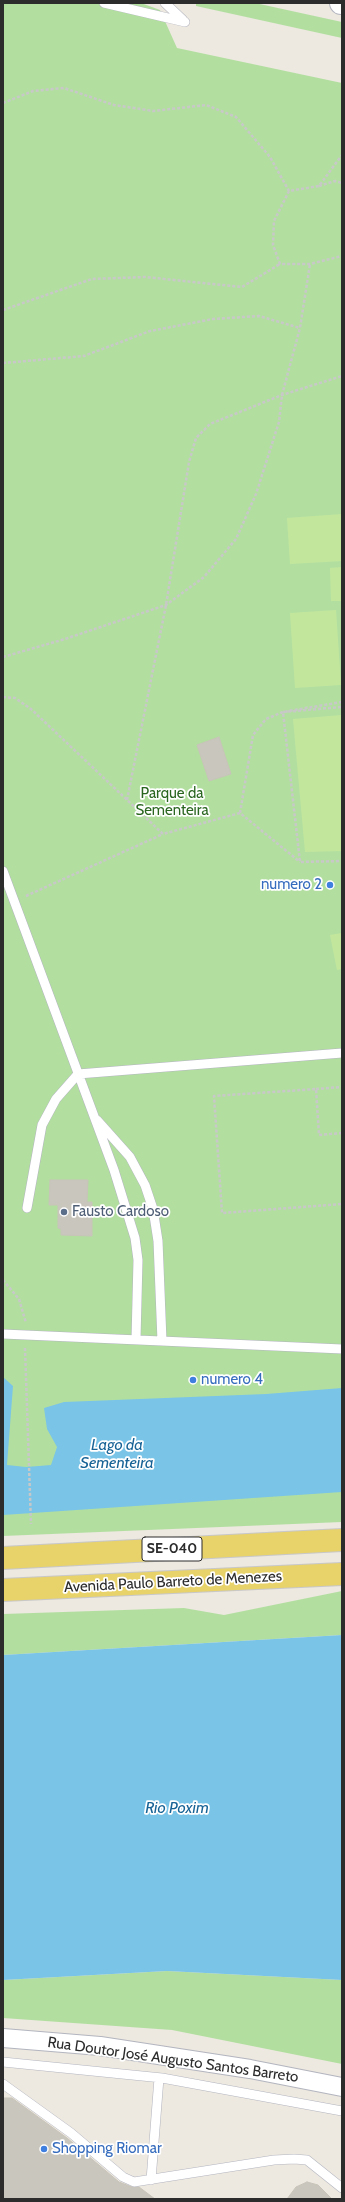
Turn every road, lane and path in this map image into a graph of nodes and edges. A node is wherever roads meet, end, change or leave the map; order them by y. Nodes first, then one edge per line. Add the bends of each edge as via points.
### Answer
1 (104, 3) edge
2 (165, 3) edge
3 (3, 103) edge
4 (342, 155) edge
5 (342, 183) edge
6 (319, 186) junction
7 (290, 191) junction
8 (342, 256) edge
9 (280, 264) junction
10 (310, 264) junction
11 (3, 310) edge
12 (300, 328) junction
13 (3, 363) edge
14 (342, 376) edge
15 (282, 395) junction
16 (166, 605) junction
17 (3, 657) edge
18 (3, 697) edge
19 (342, 702) edge
20 (342, 708) edge
21 (283, 712) junction
22 (127, 800) junction
23 (240, 814) junction
24 (163, 834) junction
25 (342, 861) edge
26 (300, 862) junction
27 (3, 871) edge
28 (14, 901) junction
29 (342, 1053) edge
30 (78, 1074) junction
31 (342, 1087) edge
32 (316, 1089) junction
33 (93, 1116) junction
34 (342, 1133) edge
35 (342, 1204) edge
36 (27, 1208) dead end
37 (3, 1280) edge
38 (3, 1334) edge
39 (25, 1335) junction
40 (136, 1339) junction
41 (162, 1340) junction
42 (342, 1349) edge
43 (31, 1524) dead end
44 (342, 1540) edge
45 (3, 1558) edge
46 (342, 1574) edge
47 (3, 1590) edge
48 (3, 2038) edge
49 (3, 2062) edge
50 (159, 2078) junction
51 (3, 2084) edge
52 (342, 2086) edge
53 (342, 2111) edge
54 (151, 2180) junction
55 (342, 2188) edge

1 - 2 lane via 185,22
3 - 7 path via 33,91 64,88 114,105 153,111 206,105 236,117 270,157
4 - 6 path
5 - 6 path via 336,181
6 - 7 path
7 - 9 path via 274,221 273,245
8 - 10 path
9 - 10 path
9 - 11 path via 242,287 145,277 92,279
10 - 12 path
12 - 13 path via 259,316 213,319 150,331 84,356
12 - 15 path
14 - 15 path
15 - 16 path via 279,422 267,462 236,539 204,577
15 - 16 path via 210,424 196,438 189,462
16 - 17 path
16 - 22 path
18 - 22 path via 15,698 32,709
19 - 21 path
20 - 21 path
21 - 23 path via 266,720 253,735
21 - 26 path
22 - 24 path
23 - 24 path
23 - 26 path
24 - 28 path
25 - 26 path
27 - 28 lane
28 - 30 lane
29 - 30 lane
30 - 33 lane
30 - 36 lane via 56,1099 42,1125
31 - 32 path
32 - 34 path via 319,1135
32 - 35 path via 214,1096 222,1213
33 - 40 lane via 114,1170 135,1238 138,1260
33 - 41 lane via 130,1157 153,1209 158,1241
37 - 39 path via 19,1299 26,1323
38 - 39 lane
39 - 40 lane
39 - 43 path
40 - 41 lane
41 - 42 lane
44 - 45 main road, SE-040
46 - 47 main road, Avenida Paulo Barreto de Menezes / SE-040
48 - 52 street, Rua Doutor José Augusto Santos Barreto via 108,2047 250,2068
49 - 50 lane
50 - 53 lane
50 - 54 lane
51 - 54 lane via 71,2133 123,2177 138,2182
54 - 55 lane via 294,2159 306,2160

